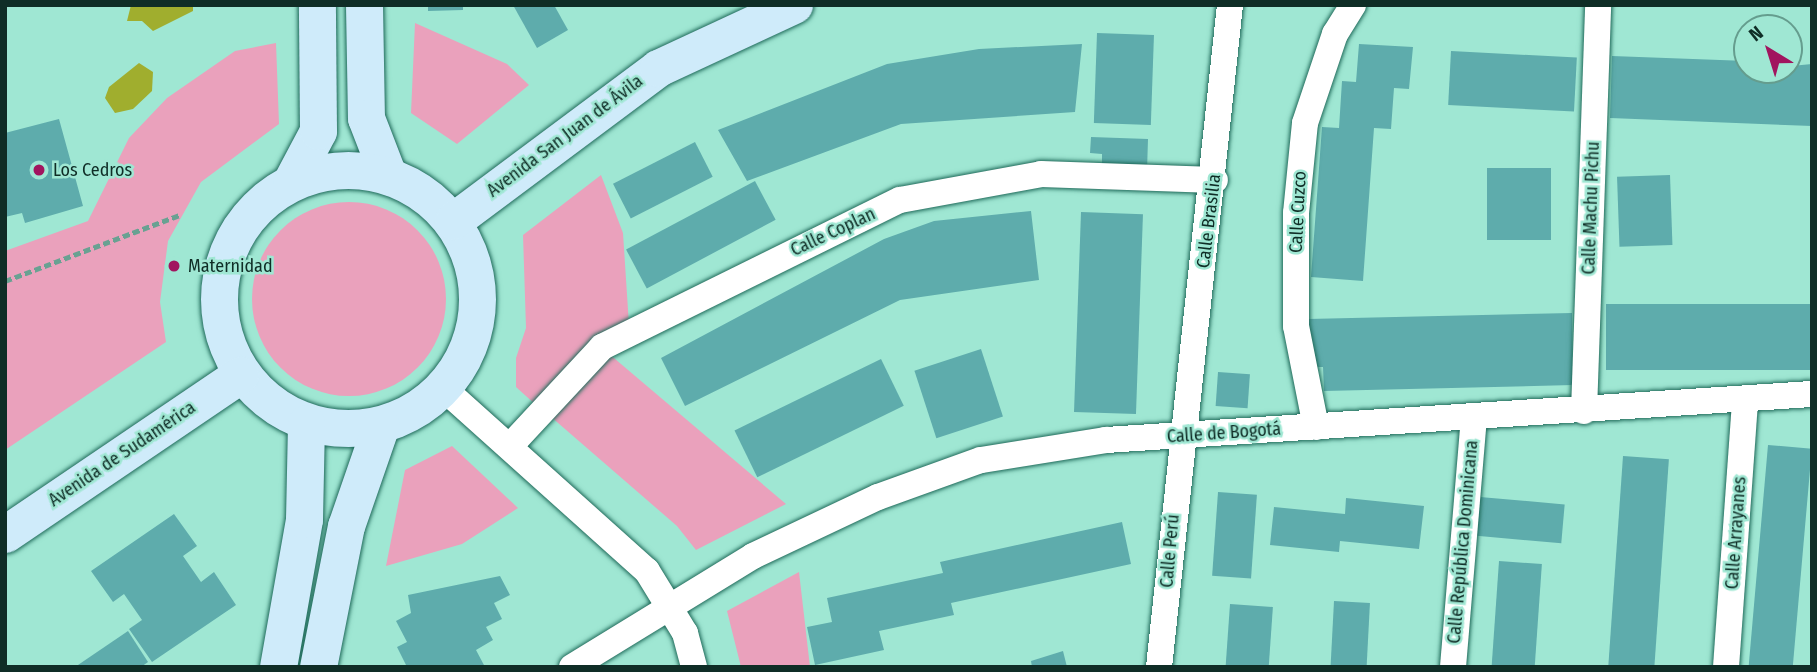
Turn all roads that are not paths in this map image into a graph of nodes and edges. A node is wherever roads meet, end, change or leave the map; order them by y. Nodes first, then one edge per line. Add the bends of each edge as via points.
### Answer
1 (317, 5) edge
2 (364, 5) edge
3 (794, 5) edge
4 (1230, 5) edge
5 (1353, 5) edge
6 (1598, 5) edge
7 (388, 175) junction
8 (1215, 180) junction
9 (291, 182) junction
10 (453, 221) junction
11 (240, 375) junction
12 (443, 388) junction
13 (1812, 394) edge
14 (1745, 399) junction
15 (1584, 411) junction
16 (1474, 417) junction
17 (306, 423) junction
18 (381, 425) junction
19 (1316, 427) junction
20 (1181, 435) junction
21 (511, 445) junction
22 (5, 534) edge
23 (671, 607) junction
24 (278, 667) edge
25 (318, 667) edge
26 (572, 667) edge
27 (694, 667) edge
28 (1159, 667) edge
29 (1453, 667) edge
30 (1726, 667) edge

1 - 9 street via 318,131
2 - 7 street via 366,118
3 - 10 street, Avenida San Juan de Ávila via 658,68
4 - 8 street, Calle Brasilia
5 - 19 street, Calle Cuzco via 1335,34 1305,123 1296,213 1296,326
6 - 15 street, Calle Machu Pichu
7 - 9 street via 331,169
7 - 10 street
8 - 20 street, Calle Brasilia
8 - 21 street, Calle Coplan via 1041,174 900,200 602,347
9 - 11 street via 248,217 230,248 219,293 225,339
10 - 12 street via 474,267 478,311 466,353
11 - 17 street via 272,406
11 - 22 street, Avenida de Sudamérica
12 - 18 street via 414,412
12 - 21 street
13 - 14 street, Calle de Bogotá
14 - 15 street, Calle de Bogotá
14 - 30 street, Calle Arrayanes
15 - 16 street, Calle de Bogotá
16 - 19 street, Calle de Bogotá
16 - 29 street, Calle República Dominicana
17 - 18 street via 344,430
17 - 24 street via 304,519
18 - 25 street via 346,526
19 - 20 street, Calle de Bogotá
20 - 23 street, Calle de Bogotá via 981,460 878,496 753,556
20 - 28 street, Calle Perú
21 - 23 street via 608,531
23 - 26 street, Calle de Bogotá
23 - 27 street

